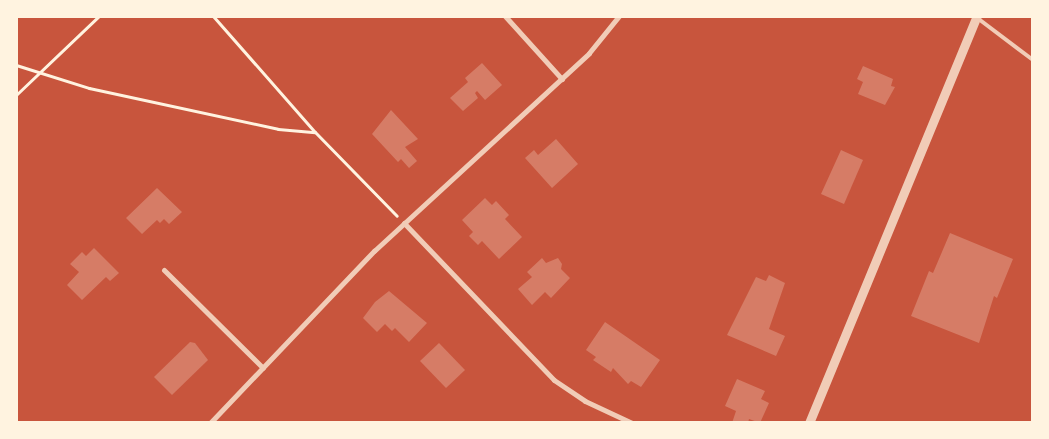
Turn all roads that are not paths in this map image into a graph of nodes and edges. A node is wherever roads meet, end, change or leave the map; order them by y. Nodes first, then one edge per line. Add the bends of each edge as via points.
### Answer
1 (504, 16) edge
2 (619, 16) edge
3 (976, 17) edge
4 (1033, 60) edge
5 (562, 79) junction
6 (404, 223) junction
7 (164, 270) dead end
8 (263, 368) junction
9 (210, 423) edge
10 (632, 423) edge
11 (809, 423) edge

1 - 5 street
2 - 5 street via 589,53
3 - 4 lane
3 - 11 street
5 - 6 street
6 - 8 street
6 - 10 street via 554,380 585,401
7 - 8 street
8 - 9 street

